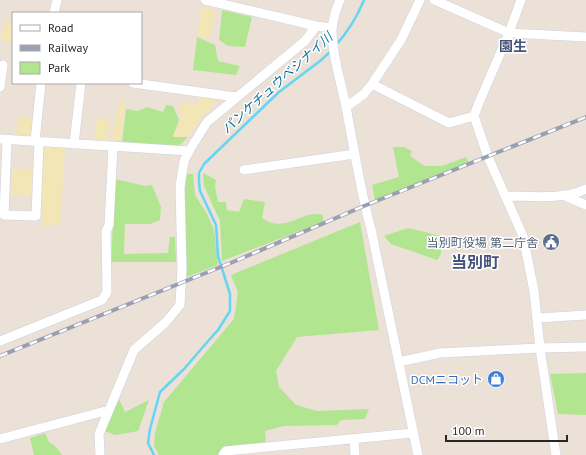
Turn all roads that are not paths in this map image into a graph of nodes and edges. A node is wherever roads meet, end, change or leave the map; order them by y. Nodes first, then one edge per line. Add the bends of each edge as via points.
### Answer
1 (57, 0) edge
2 (205, 0) edge
3 (340, 0) edge
4 (420, 0) edge
5 (434, 0) edge
6 (521, 0) edge
7 (54, 12) edge
8 (316, 26) junction
9 (509, 32) junction
10 (333, 33) junction
11 (586, 37) edge
12 (2, 65) edge
13 (12, 67) edge
14 (41, 84) edge
15 (81, 84) edge
16 (140, 84) edge
17 (372, 84) junction
18 (0, 87) edge
19 (236, 97) junction
20 (346, 107) junction
21 (474, 116) junction
22 (3, 140) edge
23 (37, 141) junction
24 (74, 144) junction
25 (113, 146) junction
26 (189, 151) junction
27 (355, 154) junction
28 (244, 170) dead end
29 (586, 189) edge
30 (563, 195) junction
31 (505, 196) junction
32 (586, 205) edge
33 (586, 315) edge
34 (537, 318) junction
35 (0, 340) edge
36 (586, 347) edge
37 (540, 348) junction
38 (398, 362) junction
39 (109, 410) junction
40 (413, 433) junction
41 (0, 439) edge
42 (354, 439) junction
43 (264, 451) edge
44 (100, 455) edge
45 (223, 455) edge
46 (355, 455) edge
47 (418, 455) edge
48 (556, 455) edge

1 - 7 street
2 - 8 street
3 - 10 street via 336,9
4 - 17 street via 401,40
5 - 9 street
6 - 9 street
8 - 10 street
8 - 19 street via 305,41
9 - 11 street
9 - 21 street
10 - 20 street
12 - 13 street
12 - 18 street
14 - 23 street
15 - 24 street
16 - 19 street
17 - 20 street via 364,94
17 - 21 street via 449,123
19 - 26 street via 207,122
20 - 27 street
21 - 31 street
22 - 23 street
22 - 23 street via 4,215 36,216
23 - 24 street
24 - 25 street
25 - 26 street
25 - 35 street via 109,225 106,231 107,292 102,300
26 - 39 street via 184,161 180,187 180,305 166,322 134,350
27 - 28 street
27 - 38 street
29 - 30 street
30 - 31 street
30 - 32 street
31 - 34 street via 523,236
33 - 34 street
34 - 37 street
36 - 37 street
37 - 38 street via 440,353
37 - 48 street
38 - 40 street
39 - 41 street
39 - 44 street via 99,434
40 - 42 street
40 - 47 street
42 - 43 street
42 - 46 street
43 - 45 street via 226,451

